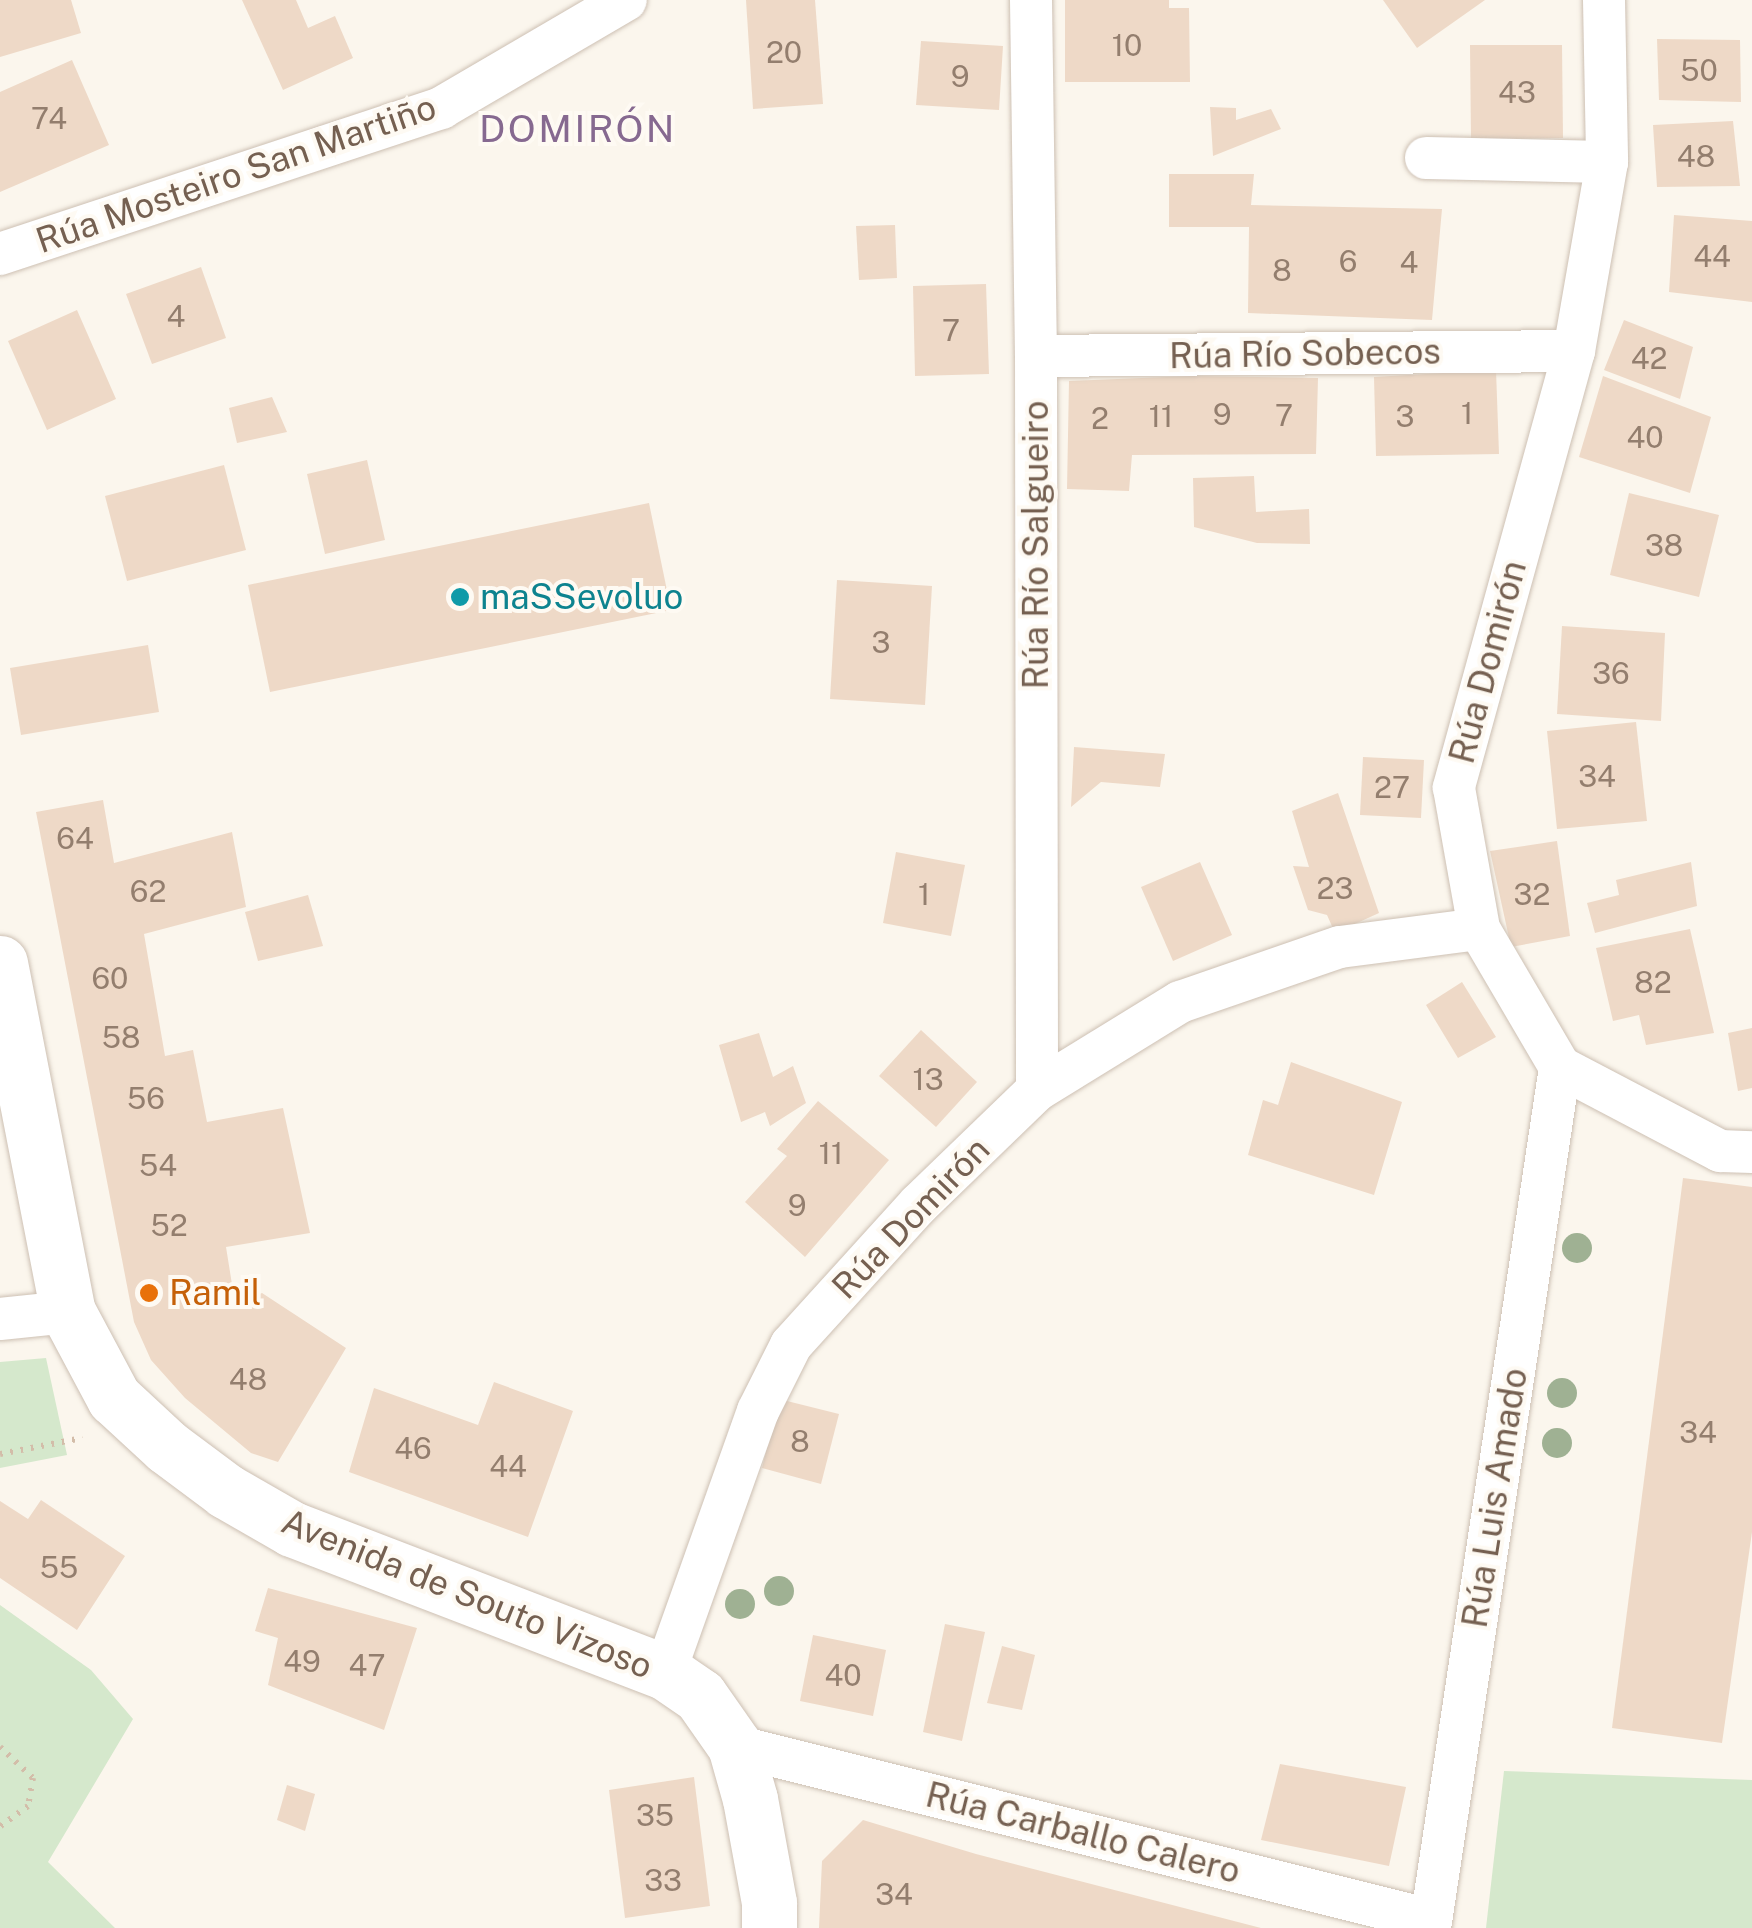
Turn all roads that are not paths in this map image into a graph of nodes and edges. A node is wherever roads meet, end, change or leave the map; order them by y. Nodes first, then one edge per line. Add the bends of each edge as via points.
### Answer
1 (626, 0) edge
2 (1031, 0) edge
3 (1604, 0) edge
4 (1426, 158) dead end
5 (1608, 162) junction
6 (0, 254) edge
7 (1574, 351) junction
8 (1036, 356) junction
9 (1478, 929) junction
10 (1, 982) edge
11 (1560, 1067) junction
12 (1037, 1090) junction
13 (1752, 1152) edge
14 (68, 1312) junction
15 (0, 1319) edge
16 (665, 1672) junction
17 (734, 1746) junction
18 (1431, 1924) edge
19 (769, 1928) edge

1 - 6 street, Rúa Mosteiro San Martiño via 442,108
2 - 8 street, Rúa Río Salgueiro
3 - 5 street, Rúa Domirón
4 - 5 street
5 - 7 street, Rúa Domirón
7 - 8 street, Rúa Río Sobecos
7 - 9 street, Rúa Domirón via 1454,788
8 - 12 street, Rúa Río Salgueiro
9 - 11 street
9 - 12 street, Rúa Domirón via 1340,947 1180,1002
10 - 14 street, Avenida de Souto Vizoso
11 - 13 street via 1720,1151
11 - 18 street, Rúa Luis Amado
12 - 16 street, Rúa Domirón via 919,1204 791,1345 758,1411
14 - 15 street
14 - 16 street, Avenida de Souto Vizoso via 114,1398 226,1491 292,1529
16 - 17 street, Avenida de Souto Vizoso via 700,1696
17 - 18 street, Rúa Carballo Calero
17 - 19 street, Avenida de Souto Vizoso via 750,1799

